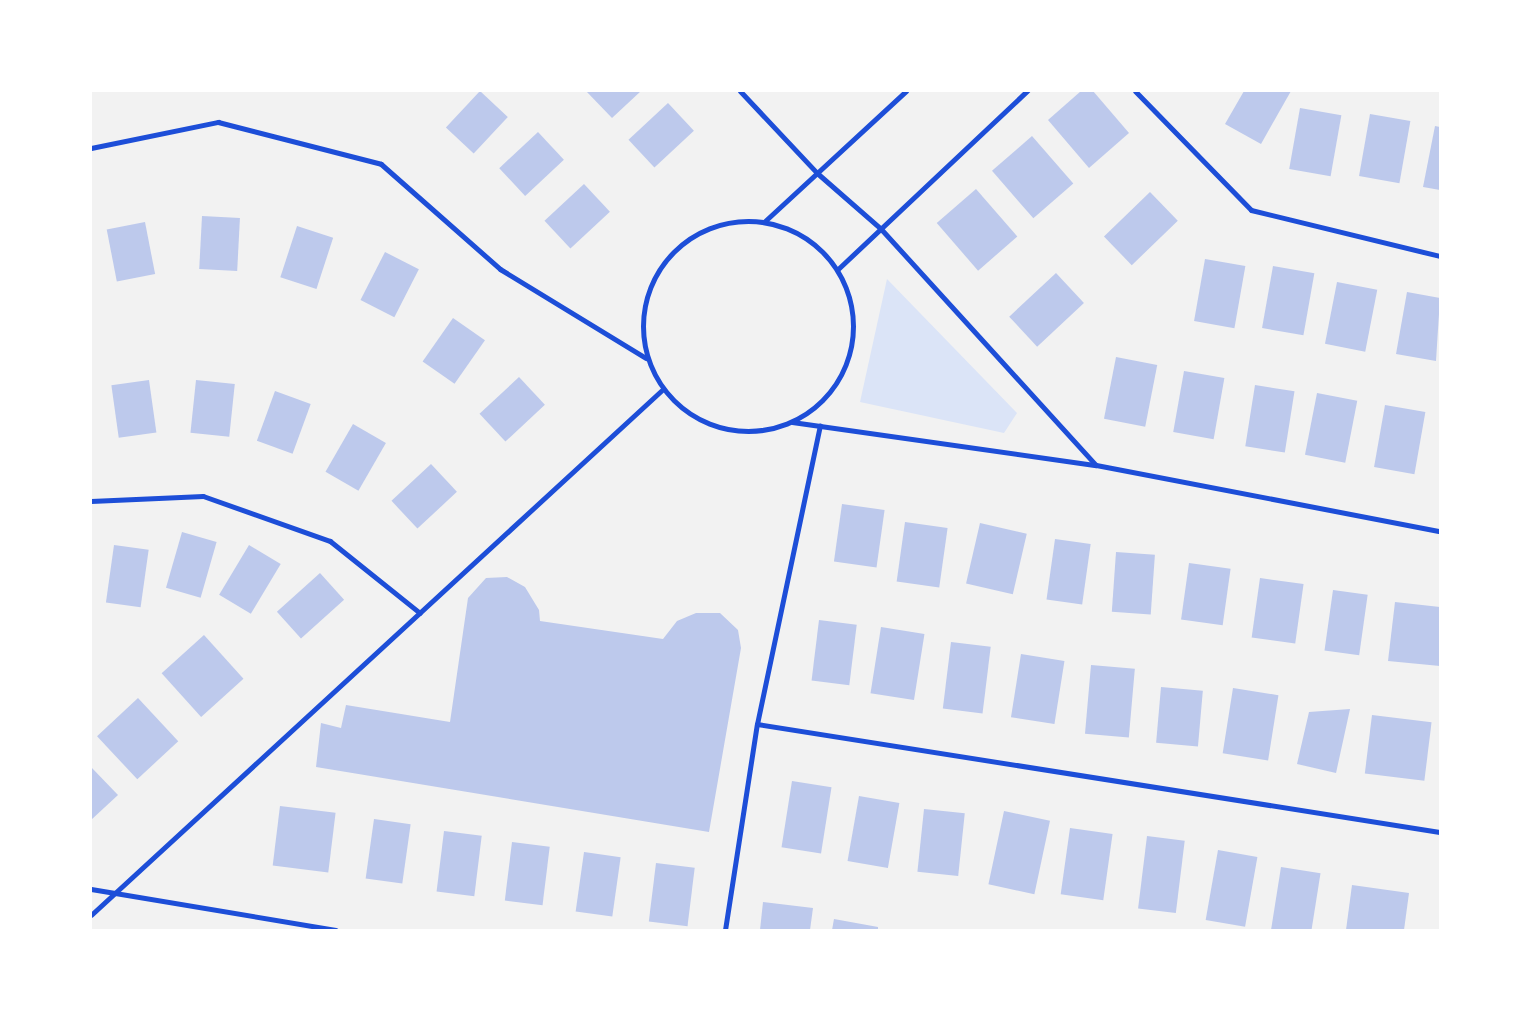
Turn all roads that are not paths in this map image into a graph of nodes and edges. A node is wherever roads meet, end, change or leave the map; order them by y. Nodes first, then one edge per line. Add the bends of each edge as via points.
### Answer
1 (740, 91) edge
2 (906, 91) edge
3 (1028, 91) edge
4 (1135, 91) edge
5 (91, 148) edge
6 (817, 173) junction
7 (765, 221) junction
8 (881, 229) junction
9 (1440, 256) edge
10 (838, 269) junction
11 (646, 358) junction
12 (662, 390) junction
13 (792, 422) junction
14 (820, 426) junction
15 (1096, 465) junction
16 (91, 501) edge
17 (1440, 531) edge
18 (420, 613) junction
19 (757, 724) junction
20 (1440, 832) edge
21 (91, 889) edge
22 (115, 893) junction
23 (91, 915) edge
24 (336, 930) edge
25 (725, 930) edge

1 - 6 street
2 - 6 street
3 - 8 street
4 - 9 street via 1251,210
5 - 11 street via 218,122 381,164 500,269
6 - 7 street
6 - 8 street
7 - 10 street via 807,237
7 - 11 street via 729,221 695,234 667,256 649,287 641,322
8 - 10 street
8 - 15 street
10 - 13 street via 852,302 853,329 843,373 822,402
11 - 12 street
12 - 13 street via 689,414 722,429 758,432
12 - 18 street
13 - 14 street
14 - 15 street
14 - 19 street
15 - 17 street
16 - 18 street via 202,496 330,541
18 - 22 street
19 - 20 street
19 - 25 street
21 - 22 street
22 - 23 street
22 - 24 street

